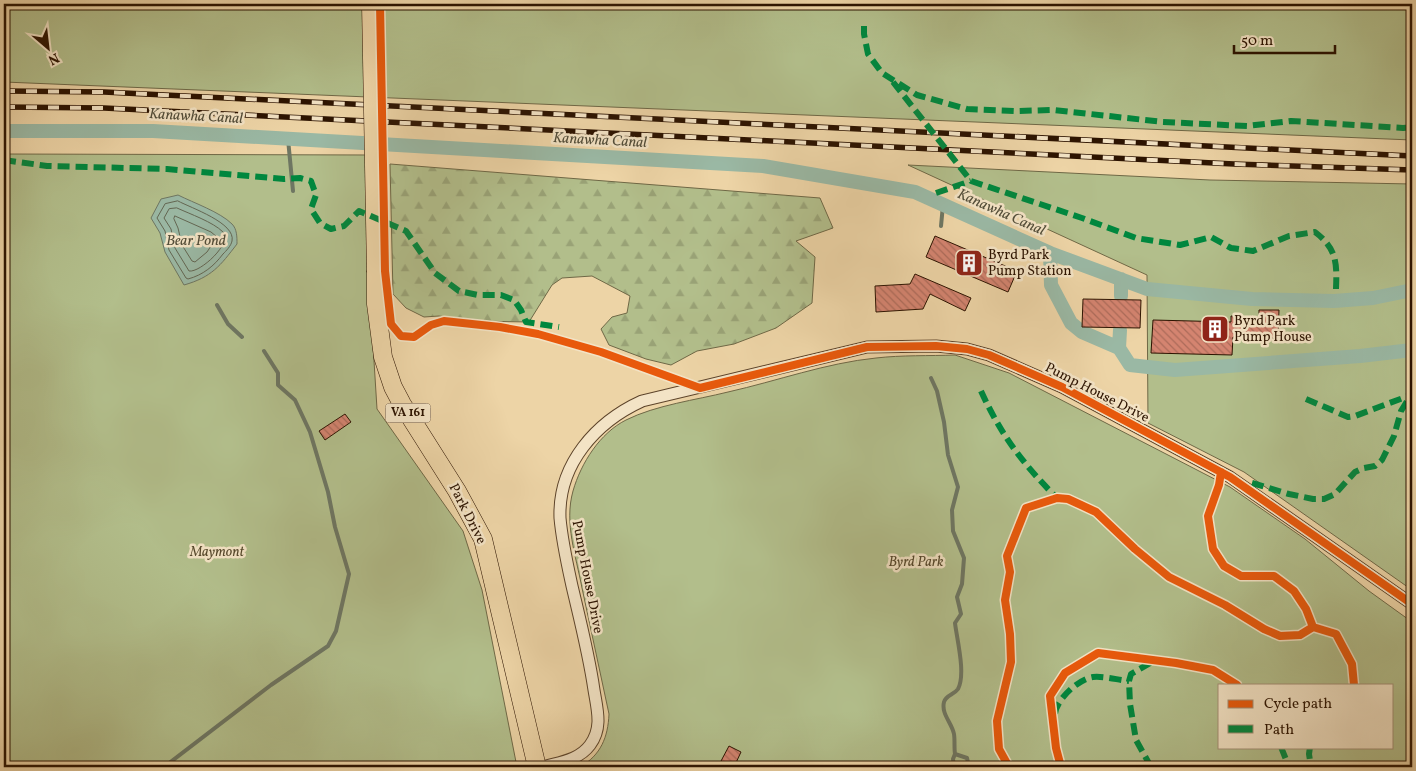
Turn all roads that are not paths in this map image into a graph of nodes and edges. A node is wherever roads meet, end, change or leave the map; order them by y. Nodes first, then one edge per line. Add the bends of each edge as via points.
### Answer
1 (371, 4) edge
2 (1412, 604) edge
3 (537, 767) edge
4 (543, 767) edge

1 - 3 main road, Park Drive / VA 161, bridge via 376,304 383,357 398,395 482,539
2 - 4 street, Pump House Drive via 1230,477 1062,388 989,355 967,349 867,347 642,401 611,418 580,448 566,478 560,516 599,721 596,734 581,754

